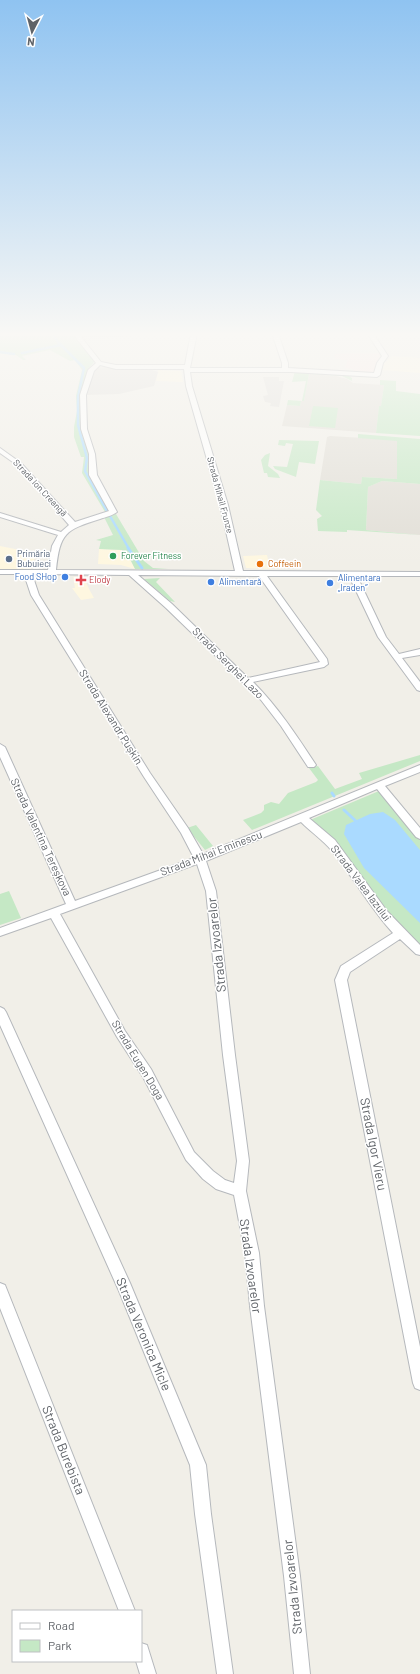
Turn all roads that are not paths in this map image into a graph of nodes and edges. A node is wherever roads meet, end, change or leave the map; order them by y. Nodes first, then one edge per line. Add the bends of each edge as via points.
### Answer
1 (83, 411) edge
2 (196, 411) edge
3 (0, 450) edge
4 (0, 515) edge
5 (73, 525) junction
6 (61, 534) junction
7 (0, 572) edge
8 (27, 572) junction
9 (52, 572) junction
10 (131, 573) junction
11 (240, 574) junction
12 (262, 574) junction
13 (352, 574) junction
14 (420, 574) edge
15 (420, 652) edge
16 (397, 657) junction
17 (247, 681) junction
18 (420, 688) edge
19 (0, 747) edge
20 (311, 765) dead end
21 (420, 768) edge
22 (379, 785) junction
23 (302, 817) junction
24 (420, 835) edge
25 (201, 859) junction
26 (72, 905) junction
27 (53, 912) junction
28 (0, 932) edge
29 (400, 934) junction
30 (420, 951) edge
31 (0, 1012) edge
32 (240, 1191) junction
33 (0, 1290) edge
34 (420, 1383) edge
35 (127, 1610) edge
36 (142, 1654) edge
37 (148, 1674) edge
38 (225, 1674) edge
39 (302, 1674) edge

1 - 5 street via 84,429 92,454 93,475 113,512
2 - 11 street, Strada Mihail Frunze via 224,505
3 - 5 street, Strada Ion Creangă via 19,464
4 - 6 street
5 - 6 street, Strada Ion Creangă
6 - 9 street, Strada Ion Creangă via 55,545
7 - 8 street
8 - 9 street
8 - 25 street, Strada Alexandr Pușkin via 35,594
9 - 10 street
10 - 11 street
10 - 17 street, Strada Serghei Lazo
11 - 12 street
12 - 13 street
12 - 17 street via 324,664
13 - 14 street
13 - 16 street via 373,620
15 - 16 street
16 - 18 street
17 - 20 street, Strada Serghei Lazo via 284,724
19 - 26 street, Strada Valentina Tereșkova
21 - 22 street, Strada Mihai Eminescu
22 - 23 street, Strada Mihai Eminescu
22 - 24 street
23 - 25 street, Strada Mihai Eminescu
23 - 29 street, Strada Valea Iazului via 331,842
25 - 26 street, Strada Mihai Eminescu
25 - 32 street, Strada Izvoarelor via 211,891 229,1055 240,1128 243,1161
26 - 27 street, Strada Mihai Eminescu
27 - 28 street, Strada Mihai Eminescu
27 - 32 street, Strada Eugen Doga via 121,1034 150,1080 190,1156 221,1185
29 - 30 street, Strada Valea Iazului
29 - 34 street, Strada Igor Vieru via 345,969 341,980
31 - 38 street, Strada Veronica Micle via 122,1281 198,1465
32 - 39 street, Strada Izvoarelor via 252,1253
33 - 35 street, Strada Burebista
36 - 37 street

